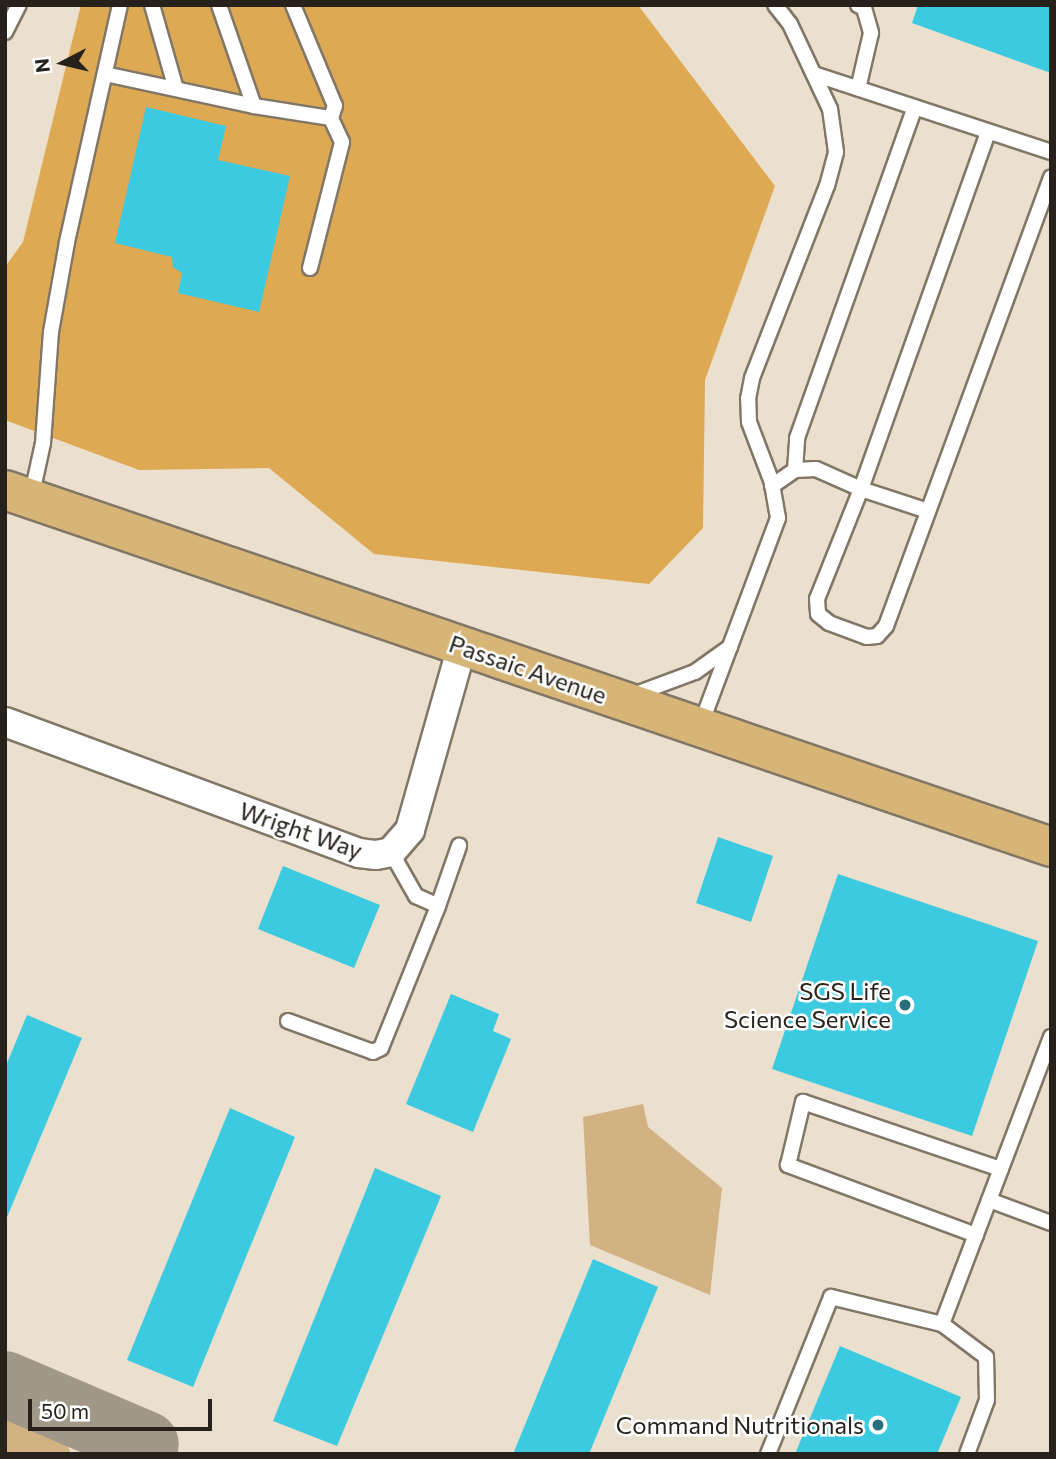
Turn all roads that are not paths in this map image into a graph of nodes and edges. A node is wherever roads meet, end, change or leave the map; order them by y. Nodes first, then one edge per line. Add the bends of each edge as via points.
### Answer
1 (19, 5) edge
2 (120, 5) edge
3 (152, 5) edge
4 (219, 5) edge
5 (293, 5) edge
6 (775, 5) edge
7 (858, 5) edge
8 (5, 32) edge
9 (105, 74) junction
10 (814, 74) junction
11 (176, 89) junction
12 (858, 89) junction
13 (254, 106) junction
14 (915, 107) junction
15 (331, 118) junction
16 (988, 132) junction
17 (1051, 152) edge
18 (1051, 177) edge
19 (310, 268) dead end
20 (794, 470) junction
21 (772, 486) junction
22 (861, 489) junction
23 (18, 495) edge
24 (928, 511) junction
25 (462, 646) junction
26 (731, 646) junction
27 (619, 700) junction
28 (5, 722) edge
29 (699, 728) junction
30 (459, 846) dead end
31 (1051, 847) edge
32 (391, 852) junction
33 (438, 906) junction
34 (288, 1021) dead end
35 (1051, 1037) edge
36 (1001, 1169) junction
37 (989, 1200) junction
38 (1051, 1223) edge
39 (976, 1235) junction
40 (942, 1324) junction
41 (768, 1454) edge
42 (967, 1454) edge

1 - 8 lane
2 - 9 lane
3 - 11 lane
4 - 13 lane
5 - 15 lane via 335,106
6 - 10 lane via 790,24
7 - 12 lane via 864,8 871,33
9 - 11 lane
9 - 23 lane via 51,332 43,443
10 - 12 lane
10 - 21 lane via 831,109 836,152 748,399 749,422
11 - 13 lane
12 - 14 lane
13 - 15 lane
14 - 16 lane
14 - 20 lane via 797,438
15 - 19 lane via 342,142
16 - 17 lane
16 - 22 lane
18 - 24 lane
20 - 21 lane
20 - 22 lane via 816,469
21 - 26 lane via 778,518 774,536
22 - 24 lane
22 - 24 lane via 817,599 818,614 829,623 867,637 877,636 886,626
23 - 25 main road, Passaic Avenue
25 - 27 main road, Passaic Avenue
25 - 32 street, Wright Way via 410,830
26 - 27 lane via 695,672
26 - 29 lane
27 - 29 main road, Passaic Avenue
28 - 32 street, Wright Way via 359,853
29 - 31 main road, Passaic Avenue
30 - 33 lane
32 - 33 lane via 416,896
33 - 34 lane via 381,1048 373,1052
35 - 36 lane
36 - 37 lane
36 - 39 lane via 803,1102 788,1165
37 - 38 lane
37 - 39 lane
39 - 40 lane
40 - 41 lane via 831,1297
40 - 42 lane via 986,1357 986,1401

